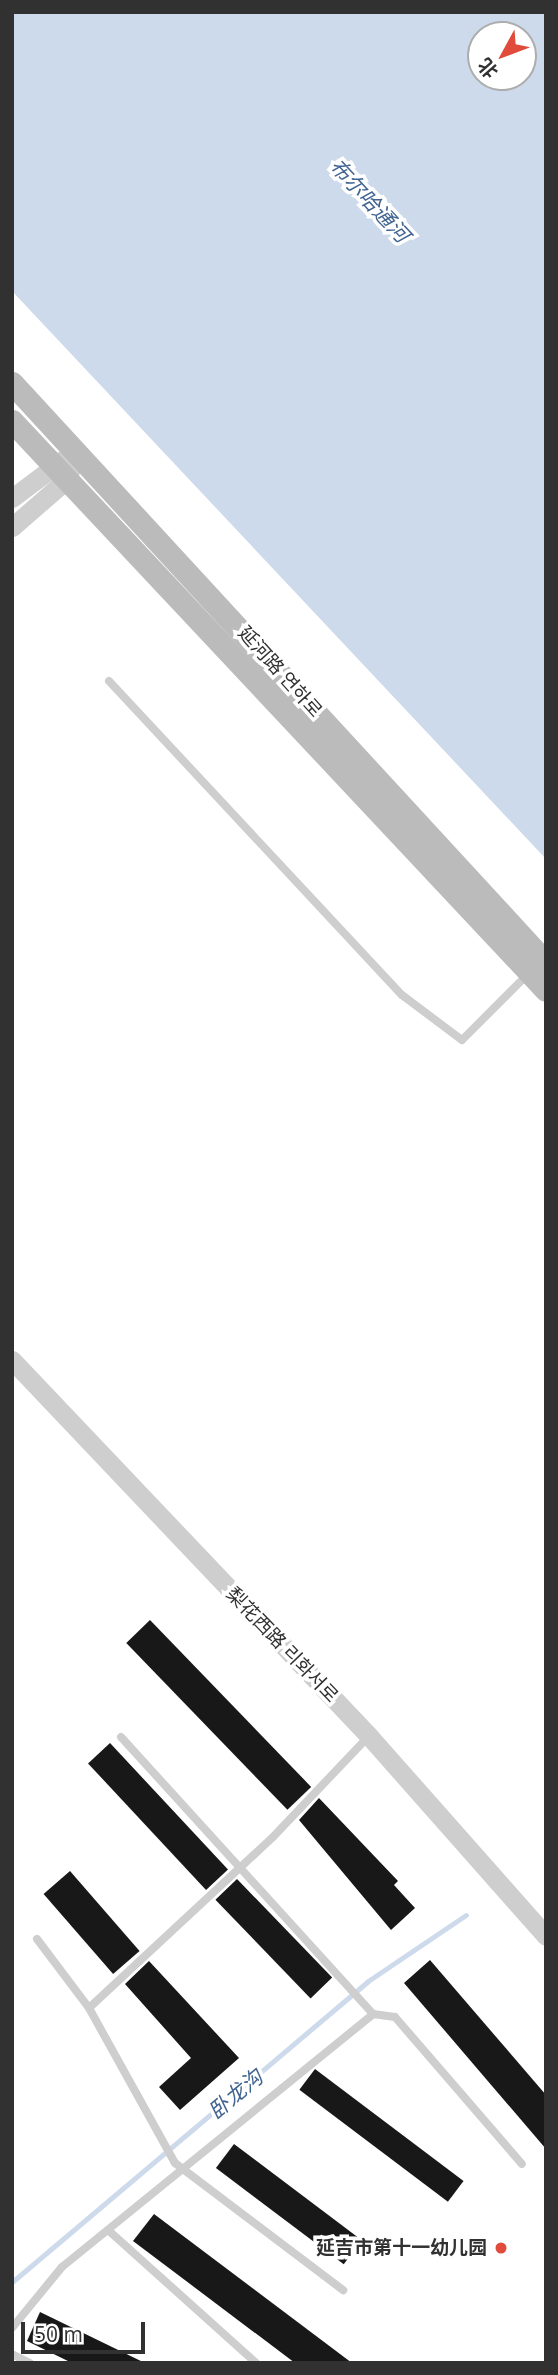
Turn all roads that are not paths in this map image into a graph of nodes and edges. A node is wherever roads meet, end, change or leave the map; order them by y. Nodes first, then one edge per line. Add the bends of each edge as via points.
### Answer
1 (12, 383) edge
2 (12, 421) edge
3 (78, 453) junction
4 (58, 472) junction
5 (12, 498) edge
6 (12, 527) edge
7 (109, 681) dead end
8 (538, 968) edge
9 (546, 990) edge
10 (12, 1360) edge
11 (369, 1736) junction
12 (121, 1737) dead end
13 (242, 1866) junction
14 (546, 1936) edge
15 (37, 1939) dead end
16 (89, 2008) junction
17 (373, 2014) junction
18 (522, 2164) dead end
19 (178, 2166) junction
20 (108, 2230) junction
21 (344, 2290) dead end
22 (12, 2328) edge
23 (12, 2354) edge
24 (30, 2363) edge
25 (256, 2363) edge

1 - 3 main road, 延河路 연하로
2 - 4 main road, 延河路 연하로
3 - 4 street
3 - 8 main road, 延河路 연하로
4 - 5 street
4 - 6 street
4 - 8 main road, 延河路 연하로 via 142,553
7 - 8 lane via 402,995 463,1040
8 - 9 main road, 延河路 연하로
10 - 11 street, 梨花西路 리화서로
11 - 13 lane
11 - 14 street, 梨花西路 리화서로
12 - 13 lane
13 - 16 lane
13 - 17 lane
15 - 16 lane
16 - 19 lane
17 - 18 lane via 395,2017
17 - 19 lane
19 - 20 lane
19 - 21 lane
20 - 22 lane via 48,2280
20 - 25 lane
23 - 24 lane

